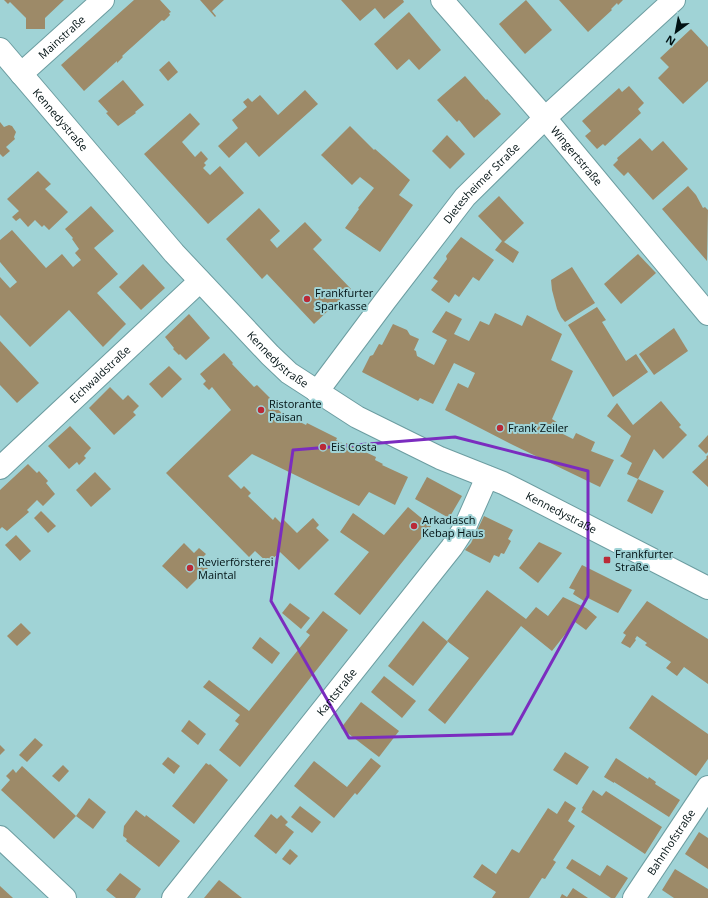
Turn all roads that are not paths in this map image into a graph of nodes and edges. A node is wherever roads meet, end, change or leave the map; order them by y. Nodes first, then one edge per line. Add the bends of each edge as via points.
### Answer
1 (103, 0) edge
2 (442, 0) edge
3 (674, 0) edge
4 (0, 49) edge
5 (21, 74) junction
6 (545, 118) junction
7 (200, 281) junction
8 (708, 314) edge
9 (316, 392) junction
10 (0, 468) edge
11 (487, 477) junction
12 (708, 588) edge
13 (708, 787) edge
14 (0, 837) edge
15 (65, 898) edge
16 (173, 898) edge
17 (634, 898) edge

1 - 5 street, Mainstraße
2 - 6 street, Wingertstraße
3 - 6 street, Dietesheimer Straße
4 - 5 street, Kennedystraße
5 - 7 street, Kennedystraße
6 - 8 street, Wingertstraße
6 - 9 street, Dietesheimer Straße via 462,201
7 - 9 street, Kennedystraße via 274,360
7 - 10 street, Eichwaldstraße
9 - 11 street, Kennedystraße via 357,417 440,458
11 - 12 street, Kennedystraße via 524,493
11 - 16 street, Kantstraße via 465,527 452,547
13 - 17 street, Bahnhofstraße
14 - 15 street

